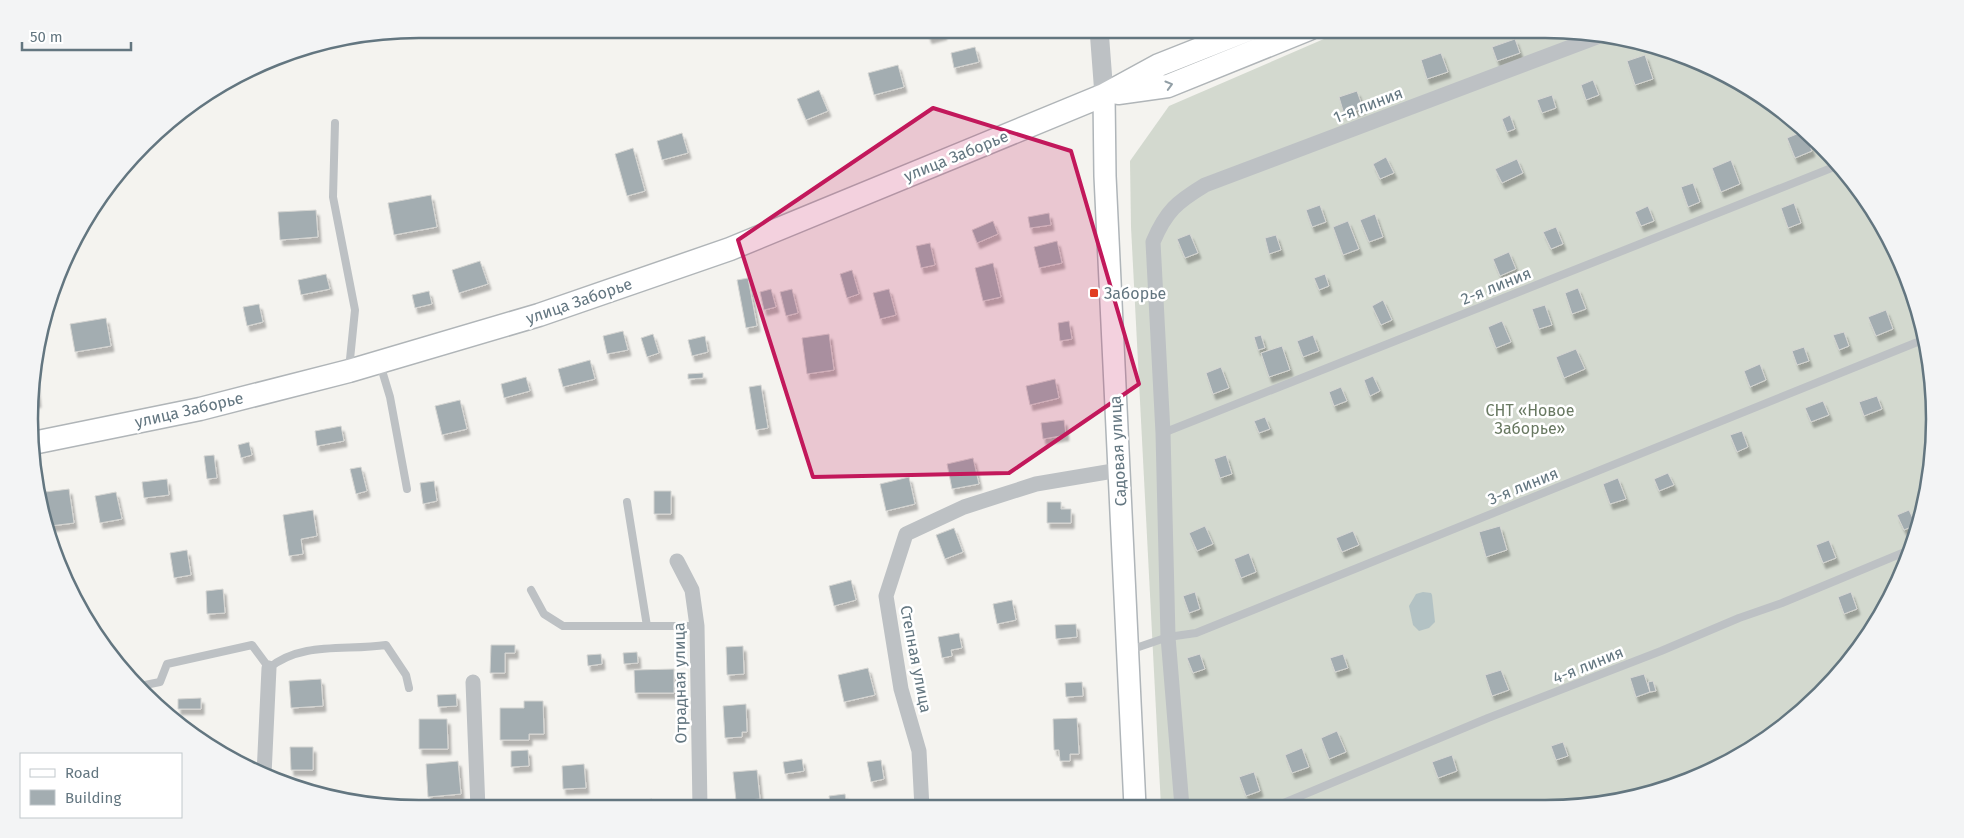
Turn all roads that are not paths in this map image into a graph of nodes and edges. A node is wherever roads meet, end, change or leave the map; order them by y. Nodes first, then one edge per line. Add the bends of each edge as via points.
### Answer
1 (1100, 38) edge
2 (1227, 38) edge
3 (1287, 38) edge
4 (1588, 40) edge
5 (1104, 95) junction
6 (335, 123) dead end
7 (1833, 168) edge
8 (1918, 342) edge
9 (379, 362) junction
10 (349, 371) junction
11 (1163, 433) junction
12 (38, 443) edge
13 (1119, 470) junction
14 (407, 489) dead end
15 (627, 502) dead end
16 (1902, 553) edge
17 (676, 561) dead end
18 (531, 590) dead end
19 (647, 626) junction
20 (697, 626) junction
21 (1168, 638) junction
22 (1128, 650) junction
23 (269, 668) junction
24 (473, 682) dead end
25 (145, 685) edge
26 (409, 688) dead end
27 (260, 766) edge
28 (478, 800) edge
29 (700, 800) edge
30 (922, 800) edge
31 (1136, 800) edge
32 (1181, 800) edge
33 (1291, 800) edge

1 - 5 street
2 - 5 main road via 1159,65
5 -> 3 main road via 1168,86
4 - 11 street, 1-я линия via 1205,185 1180,201 1161,223 1153,242
5 - 9 main road, улица Заборье via 730,249 539,315
5 - 13 main road, Садовая улица
6 - 10 lane via 333,197 355,310
7 - 11 lane, 2-я линия
8 - 21 lane, 3-я линия via 1196,633
9 - 10 main road, улица Заборье
9 - 14 lane via 390,397
10 - 12 main road, улица Заборье via 200,409
11 - 21 street
13 - 22 main road, Садовая улица
13 - 30 street, Степная улица via 1036,484 964,507 906,534 886,596 901,689 919,751
15 - 19 lane
16 - 33 lane, 4-я линия
17 - 20 street, Отрадная улица via 692,590
18 - 19 lane via 544,614 563,626
19 - 20 lane
20 - 29 street, Отрадная улица
21 - 22 lane, 3-я линия
21 - 32 street
22 - 31 main road, Садовая улица
23 - 25 lane via 252,645 167,664 160,682
23 - 26 lane via 280,658 314,650 386,645 406,675
23 - 27 street
24 - 28 street

